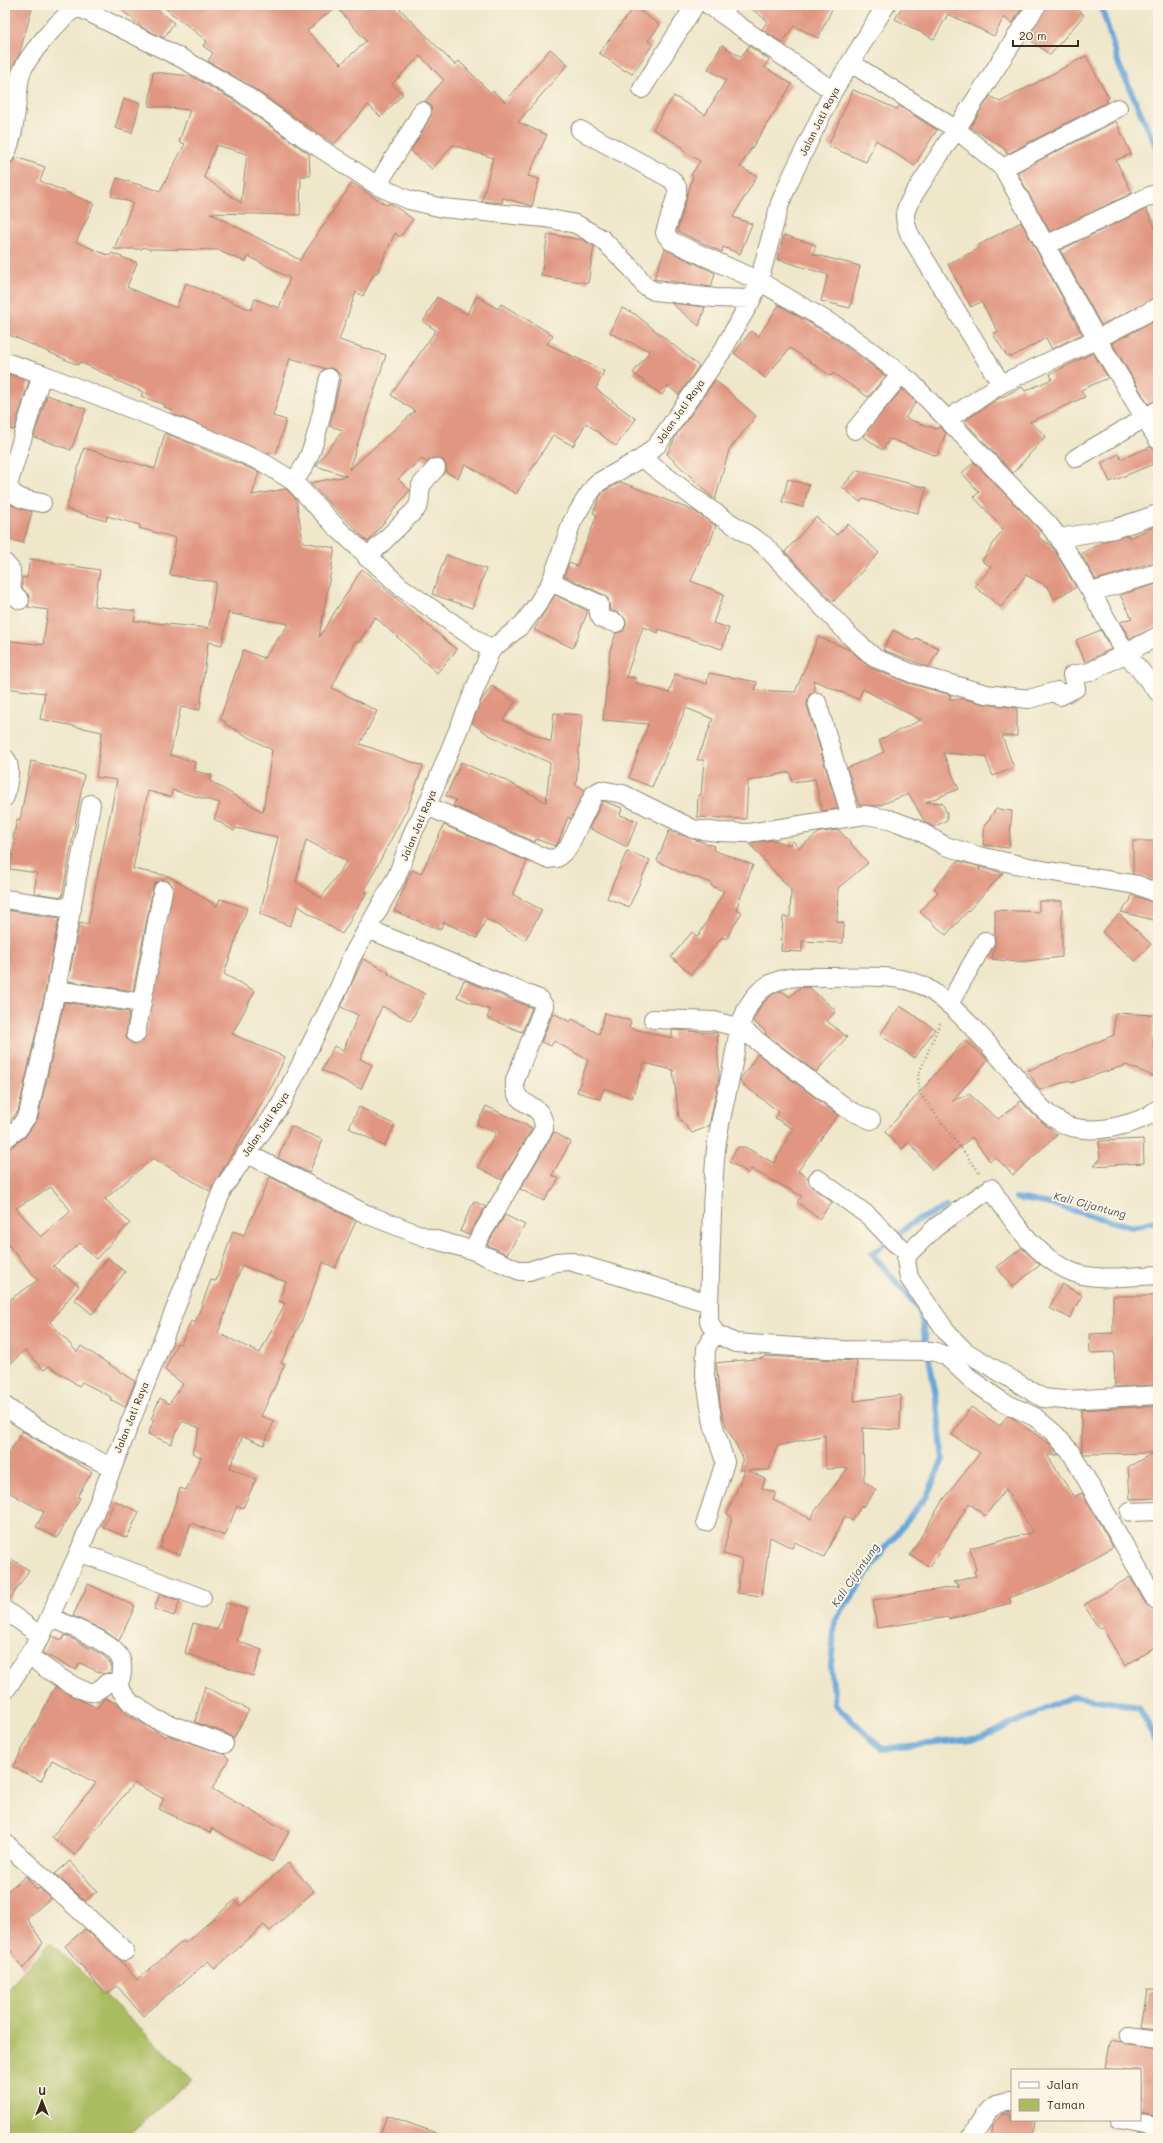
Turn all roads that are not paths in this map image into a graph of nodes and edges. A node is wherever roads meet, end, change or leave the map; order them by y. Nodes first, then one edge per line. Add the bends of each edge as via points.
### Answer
1 (695, 5) edge
2 (709, 5) edge
3 (886, 5) edge
4 (1037, 5) edge
5 (77, 6) edge
6 (729, 11) edge
7 (851, 63) junction
8 (642, 89) dead end
9 (833, 91) junction
10 (1118, 108) dead end
11 (422, 111) dead end
12 (580, 130) dead end
13 (956, 130) junction
14 (5, 155) edge
15 (1003, 168) junction
16 (378, 186) junction
17 (1152, 195) dead end
18 (1046, 245) junction
19 (759, 281) junction
20 (752, 299) junction
21 (1158, 307) edge
22 (1098, 339) junction
23 (5, 362) edge
24 (42, 374) junction
25 (901, 374) junction
26 (329, 378) dead end
27 (1000, 384) junction
28 (1152, 413) edge
29 (948, 419) junction
30 (855, 430) dead end
31 (1158, 440) edge
32 (642, 458) junction
33 (1076, 458) dead end
34 (436, 468) dead end
35 (293, 481) junction
36 (42, 503) dead end
37 (1158, 514) edge
38 (1059, 538) junction
39 (367, 558) junction
40 (5, 563) edge
41 (1158, 573) edge
42 (551, 582) junction
43 (1091, 592) junction
44 (20, 600) dead end
45 (616, 623) dead end
46 (1158, 636) edge
47 (491, 650) junction
48 (1125, 652) junction
49 (1158, 692) edge
50 (817, 702) dead end
51 (5, 758) edge
52 (5, 797) edge
53 (91, 804) dead end
54 (427, 806) junction
55 (851, 817) junction
56 (163, 890) dead end
57 (1158, 894) edge
58 (5, 899) edge
59 (72, 909) junction
60 (368, 929) junction
61 (985, 941) dead end
62 (56, 990) junction
63 (142, 1003) junction
64 (949, 1004) junction
65 (653, 1019) dead end
66 (740, 1028) junction
67 (136, 1034) dead end
68 (1158, 1109) edge
69 (871, 1120) dead end
70 (5, 1139) edge
71 (246, 1153) junction
72 (818, 1179) dead end
73 (902, 1248) junction
74 (472, 1250) junction
75 (1158, 1275) edge
76 (709, 1303) junction
77 (715, 1333) junction
78 (1158, 1394) edge
79 (1043, 1398) junction
80 (5, 1406) edge
81 (1035, 1417) junction
82 (111, 1467) junction
83 (1158, 1511) edge
84 (1130, 1512) dead end
85 (706, 1522) dead end
86 (79, 1552) junction
87 (202, 1598) dead end
88 (1158, 1601) edge
89 (5, 1610) edge
90 (50, 1617) junction
91 (41, 1636) junction
92 (28, 1656) junction
93 (118, 1687) junction
94 (5, 1691) edge
95 (224, 1744) dead end
96 (5, 1844) edge
97 (125, 1951) dead end
98 (1129, 2036) dead end
99 (1158, 2040) edge
100 (1011, 2101) edge
101 (1125, 2121) edge
102 (1158, 2127) edge
103 (971, 2138) edge

1 - 8 street
2 - 6 street
3 - 7 street, Jalan Jati Raya
4 - 13 street
5 - 14 street via 41,42 20,76 18,105
5 - 16 street via 183,59 241,92 303,137
6 - 9 street
7 - 9 street, Jalan Jati Raya
7 - 13 street
9 - 19 street, Jalan Jati Raya via 780,203
10 - 15 street
11 - 16 street via 389,163
12 - 19 street via 671,179 677,187 677,194 665,233 667,237
13 - 15 street
13 - 27 street via 906,207 904,220 910,235
15 - 18 street
16 - 20 street via 409,200 443,208 545,218 576,224 602,239 634,270 645,286 654,291 715,298
17 - 18 street
18 - 22 street
19 - 20 street, Jalan Jati Raya
19 - 25 street via 839,328
20 - 32 street, Jalan Jati Raya via 718,357 657,445
21 - 22 street
22 - 27 street
22 - 28 street
23 - 24 street
24 - 35 street via 224,445 264,463
24 - 36 street via 8,485 17,498
25 - 29 street
25 - 30 street
26 - 35 street via 315,438 301,473
27 - 29 street
28 - 31 street
28 - 33 street
29 - 38 street
32 - 42 street, Jalan Jati Raya via 597,483 572,522
32 - 48 street via 705,506 764,545 850,636 875,658 911,673 986,694 1029,700 1057,690 1060,696 1076,688 1072,676 1090,672
34 - 39 street via 421,485 416,509
35 - 39 street
37 - 38 street via 1114,529
38 - 43 street
39 - 47 street via 402,588
40 - 44 street via 11,570 12,593
41 - 43 street
42 - 45 street via 600,604 602,619
42 - 47 street, Jalan Jati Raya via 523,624
43 - 48 street
46 - 48 street
47 - 54 street, Jalan Jati Raya
48 - 49 street
50 - 55 street
51 - 52 street via 9,774
53 - 59 street
54 - 55 street via 546,859 557,858 568,848 594,794 601,790 623,794 693,829 719,832 748,833
54 - 60 street, Jalan Jati Raya via 414,830 397,876
55 - 57 street via 865,815 889,819 916,829 945,846 979,856 1047,872 1138,885
56 - 63 street
58 - 59 street
59 - 62 street
60 - 71 street, Jalan Jati Raya via 350,960 340,986 281,1104
60 - 74 street via 539,999 544,1006 515,1080 514,1090 519,1100 536,1109 544,1118 544,1129
61 - 64 street
62 - 63 street
62 - 70 street via 28,1115 18,1129
63 - 67 street
64 - 66 street via 924,986 904,980 877,977 775,980 759,992 747,1009
64 - 68 street via 997,1054 1037,1102 1062,1123 1088,1130 1109,1129 1136,1122
65 - 66 street via 714,1021
66 - 69 street via 849,1110
66 - 76 street via 716,1149
71 - 74 street via 366,1214 425,1237
71 - 82 street, Jalan Jati Raya via 223,1188
72 - 73 street via 870,1217
73 - 75 street via 991,1188 1013,1223 1043,1254 1067,1270 1105,1277
73 - 79 street via 909,1278 949,1335 966,1352
74 - 76 street via 520,1271 569,1261
76 - 77 street via 709,1321
77 - 81 street via 735,1343 843,1350 924,1351 946,1356 1000,1401
77 - 85 street via 706,1348 705,1375 712,1419 725,1462
78 - 79 street via 1064,1400
79 - 81 street
80 - 82 street via 66,1444
81 - 88 street via 1055,1434 1072,1454
82 - 86 street, Jalan Jati Raya
83 - 84 street
86 - 87 street
86 - 90 street, Jalan Jati Raya
89 - 91 street
90 - 91 street, Jalan Jati Raya
90 - 93 street via 114,1649 121,1659 123,1670
91 - 92 street, Jalan Jati Raya
92 - 93 street via 54,1674 87,1691 97,1690 111,1682
92 - 94 street, Jalan Jati Raya
93 - 95 street via 130,1702 155,1719
96 - 97 street
98 - 99 street
100 - 103 street via 1000,2101 990,2108
101 - 102 street

